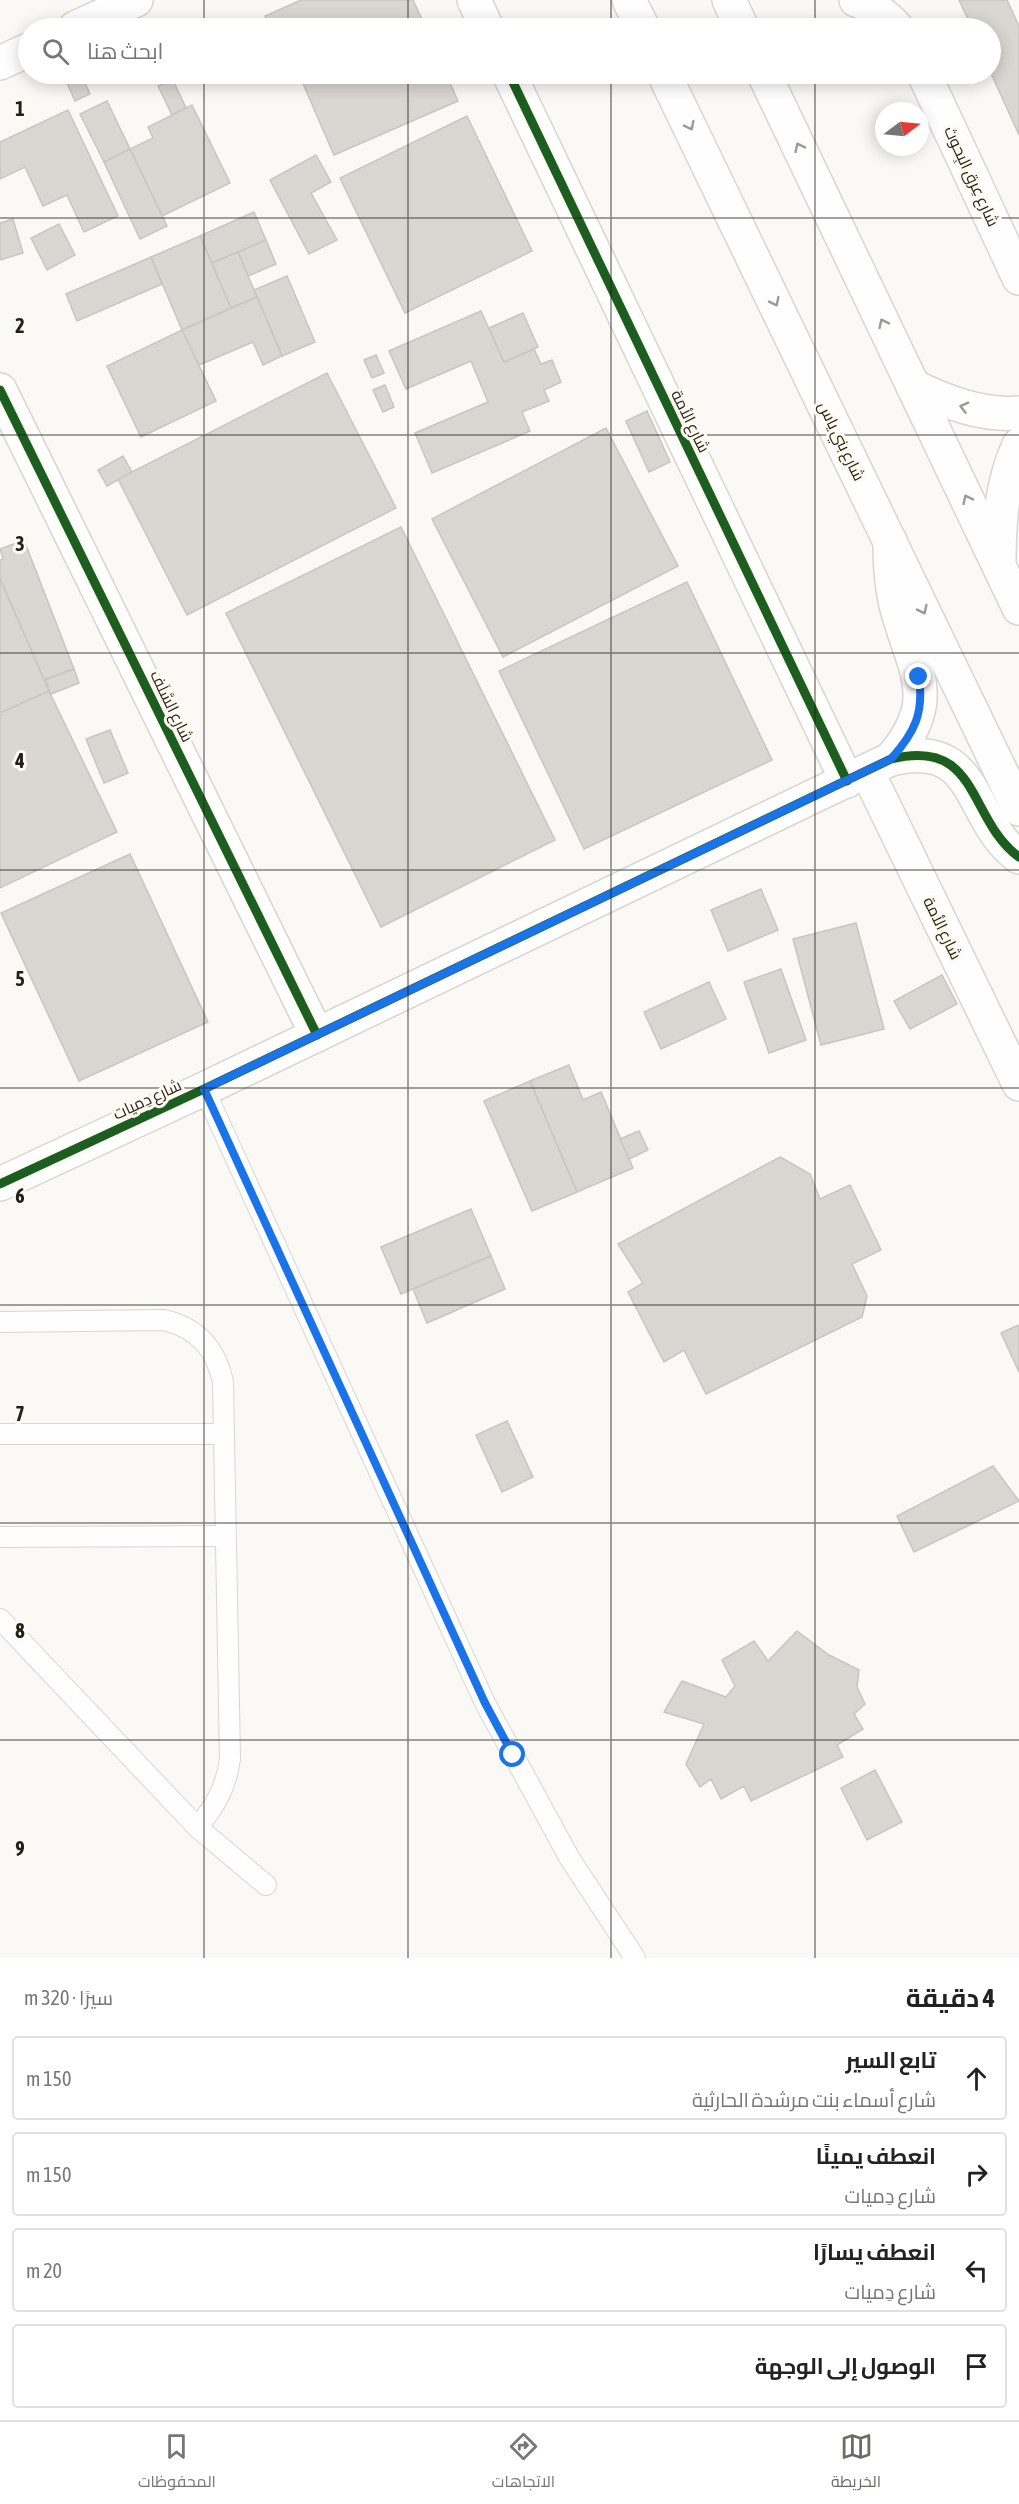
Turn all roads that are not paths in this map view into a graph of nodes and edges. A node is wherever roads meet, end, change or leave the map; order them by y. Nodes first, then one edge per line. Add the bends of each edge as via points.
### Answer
1 (136, 0) edge
2 (474, 0) edge
3 (629, 0) edge
4 (729, 0) edge
5 (97, 18) edge
6 (482, 18) edge
7 (637, 18) edge
8 (737, 18) edge
9 (18, 55) edge
10 (0, 63) edge
11 (514, 84) edge
12 (669, 84) edge
13 (769, 84) edge
14 (929, 84) edge
15 (1019, 278) edge
16 (913, 386) junction
17 (0, 390) edge
18 (1019, 413) edge
19 (1019, 445) edge
20 (890, 541) junction
21 (999, 566) junction
22 (1019, 608) edge
23 (868, 770) junction
24 (1019, 809) edge
25 (1019, 857) edge
26 (317, 1035) junction
27 (1019, 1084) edge
28 (204, 1089) junction
29 (0, 1184) edge
30 (0, 1322) edge
31 (0, 1434) edge
32 (223, 1434) junction
33 (225, 1536) junction
34 (0, 1537) edge
35 (0, 1619) edge
36 (197, 1827) junction
37 (266, 1885) dead end
38 (635, 1958) edge

1 - 5 street
2 - 6 street
3 - 7 street
4 - 8 street
9 - 10 street
11 - 23 street, شارع الأمة
12 -> 20 street, شارع بني ياس
16 -> 13 street
14 - 15 street, شارع عِرق البِحوث
18 -> 16 street via 962,406
21 -> 16 street
17 - 26 street, شارع السَّلَف
19 - 21 street via 1000,511
20 - 23 street, شارع دِميات via 896,604 922,695 913,730
20 -> 24 street, شارع بني ياس
21 - 22 street
23 - 25 street, شارع دِميات via 921,755 949,764 961,773 999,838
23 - 26 street, شارع دِميات
23 - 27 street, شارع الأمة
26 - 28 street, شارع دِميات
28 - 29 street, شارع دِميات
28 - 38 lane via 485,1703 570,1859
30 - 32 lane via 164,1320 185,1327 204,1340 220,1367
31 - 32 lane
32 - 33 lane
33 - 34 lane
33 - 36 lane via 230,1759 220,1797
35 - 36 lane
36 - 37 lane

